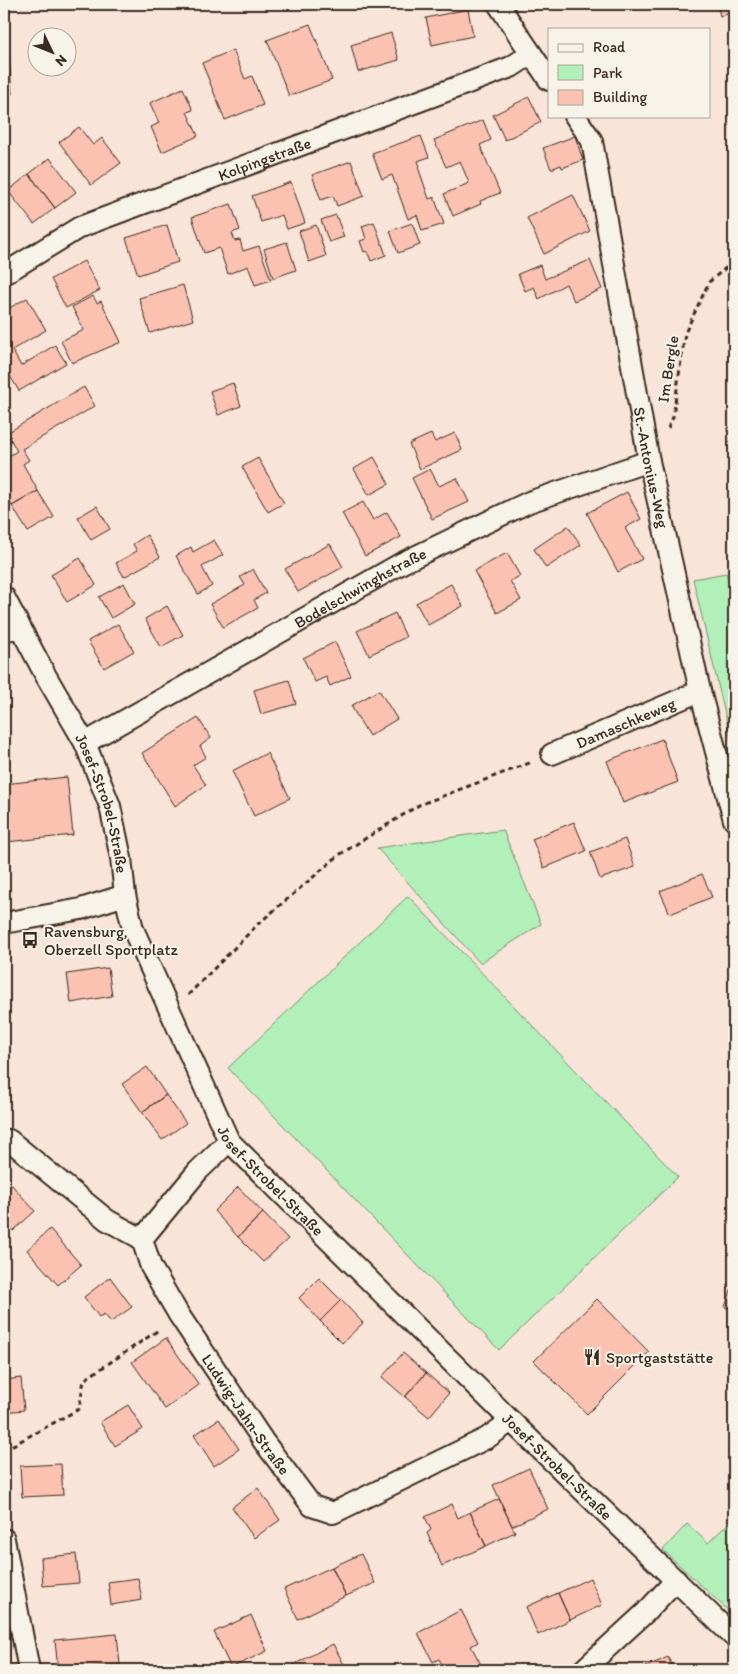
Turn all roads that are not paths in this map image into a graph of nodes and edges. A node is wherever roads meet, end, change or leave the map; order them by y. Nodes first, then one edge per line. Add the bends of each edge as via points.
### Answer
1 (498, 4) edge
2 (531, 54) junction
3 (548, 79) edge
4 (575, 118) edge
5 (4, 274) edge
6 (649, 461) junction
7 (4, 597) edge
8 (13, 634) edge
9 (700, 691) junction
10 (85, 743) junction
11 (552, 754) road end
12 (734, 820) edge
13 (125, 895) junction
14 (4, 923) edge
15 (229, 1141) junction
16 (4, 1146) edge
17 (142, 1239) junction
18 (511, 1421) junction
19 (4, 1539) edge
20 (676, 1580) junction
21 (734, 1637) edge
22 (30, 1670) edge
23 (583, 1670) edge

1 - 2 street
2 - 3 street
2 - 5 street, Kolpingstraße via 511,67 80,227
4 - 6 street, St.-Antonius-Weg via 592,141
6 - 9 street, St.-Antonius-Weg
6 - 10 street, Bodelschwinghstraße via 529,502 402,563
7 - 8 street, Josef-Strobel-Straße
8 - 10 street, Josef-Strobel-Straße
9 - 11 street, Damaschkeweg
9 - 12 street, St.-Antonius-Weg
10 - 13 street, Josef-Strobel-Straße via 110,806
13 - 14 street via 81,909
13 - 15 street, Josef-Strobel-Straße via 133,929
15 - 17 street via 198,1171
15 - 18 street, Josef-Strobel-Straße
16 - 17 street via 9,1140 107,1220
17 - 18 street, Ludwig-Jahn-Straße via 151,1267 180,1315 264,1442 312,1506 333,1513 488,1438
18 - 20 street, Josef-Strobel-Straße
19 - 22 street
20 - 21 street, Josef-Strobel-Straße
20 - 23 street

